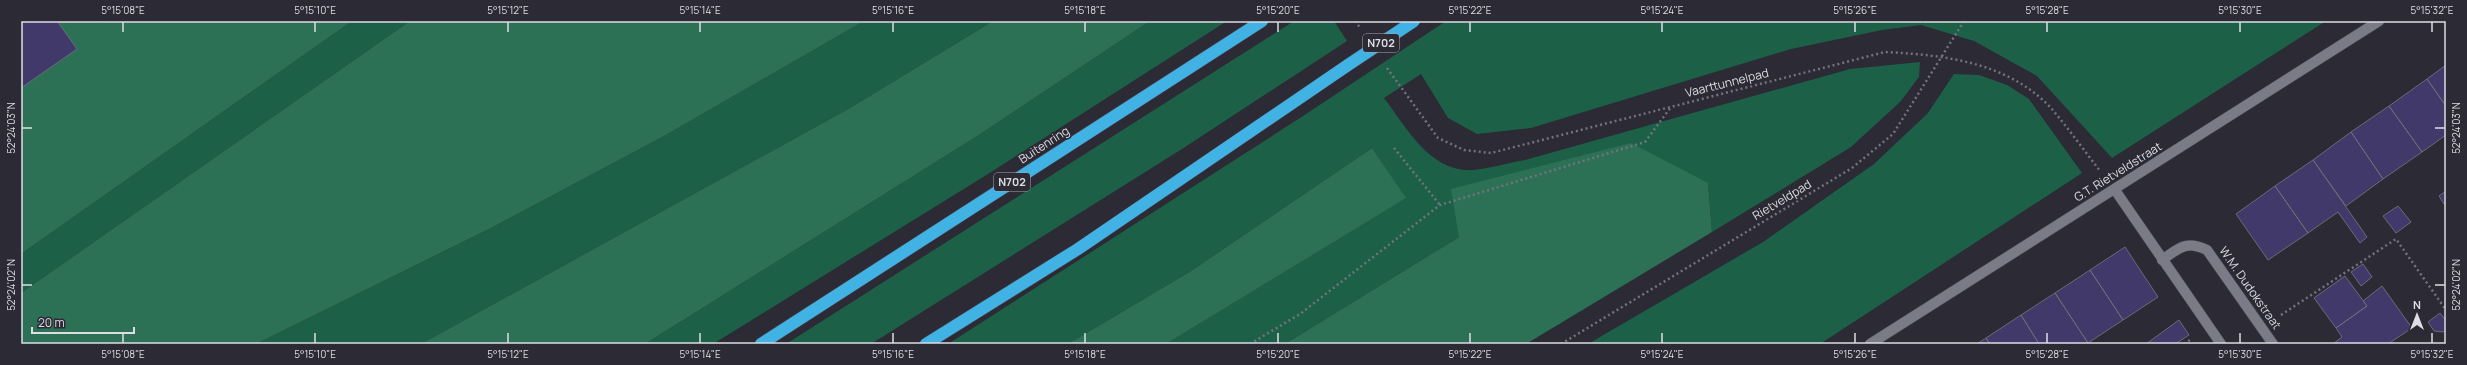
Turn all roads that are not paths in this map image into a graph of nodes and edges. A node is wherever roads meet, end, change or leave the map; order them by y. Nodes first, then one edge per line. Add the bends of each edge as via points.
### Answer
1 (1262, 21) edge
2 (1414, 21) edge
3 (2379, 21) edge
4 (2115, 190) junction
5 (2162, 260) junction
6 (761, 344) edge
7 (926, 344) edge
8 (1870, 344) edge
9 (2221, 344) edge
10 (2273, 344) edge

1 - 6 highway, Buitenring / N702
2 - 7 highway, N702, bridge via 1078,248
3 - 4 street, G.T. Rietveldstraat
4 - 5 street
4 - 8 street, G.T. Rietveldstraat
5 - 9 street
5 - 10 street, W.M. Dudokstraat via 2180,246 2196,245 2207,250

